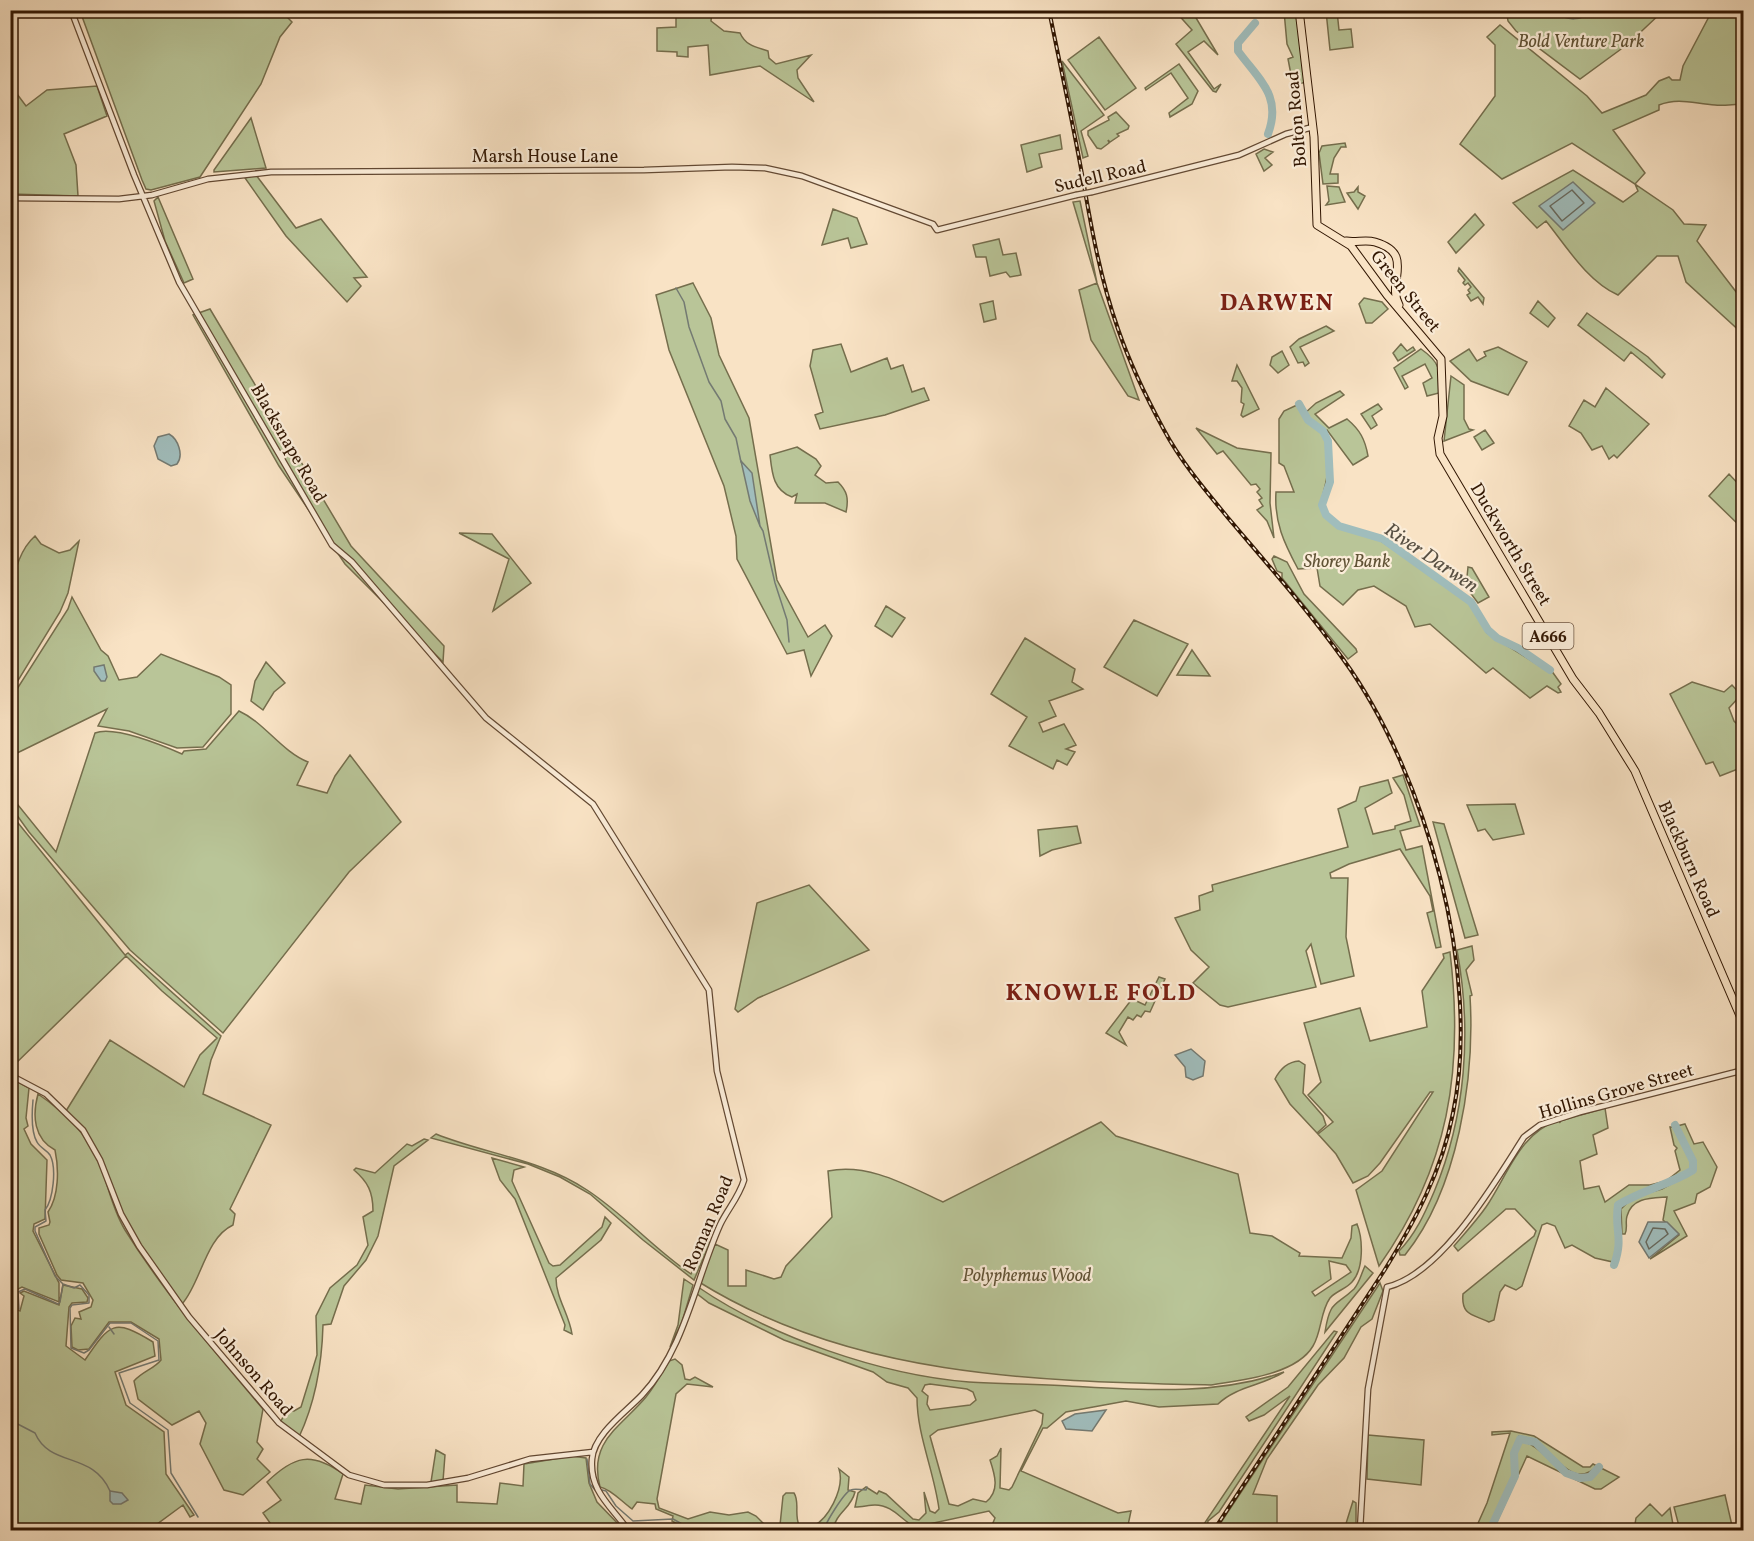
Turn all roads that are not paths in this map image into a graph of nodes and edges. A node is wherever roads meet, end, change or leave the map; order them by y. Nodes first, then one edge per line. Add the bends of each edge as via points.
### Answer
1 (71, 10) edge
2 (1299, 10) edge
3 (1313, 127) junction
4 (144, 196) junction
5 (10, 198) edge
6 (937, 230) joint
7 (1338, 239) junction
8 (1363, 241) junction
9 (1359, 256) junction
10 (1402, 310) junction
11 (1440, 454) joint
12 (1635, 771) joint
13 (597, 811) joint
14 (1743, 1025) edge
15 (1743, 1070) edge
16 (10, 1075) edge
17 (593, 1452) junction
18 (628, 1530) edge
19 (1360, 1530) edge

1 - 4 street, Blacksnape Road
2 - 3 highway, Bolton Road / A666
3 - 6 street, Sudell Road, bridge via 1296,130 1232,157
3 - 7 highway, Bolton Road / A666 via 1317,225
4 - 5 street, Marsh House Lane
4 - 6 street, Marsh House Lane via 208,179 271,171 644,170 732,166 802,176 933,224
4 - 13 street, Blacksnape Road via 179,282 332,545 352,562 486,718
7 - 8 highway, A666
7 - 9 highway, Green Street / A666
8 - 9 highway via 1358,246
8 - 10 highway, A666 via 1390,250 1398,260 1396,296
9 - 10 highway, Green Street / A666 via 1383,291
10 - 11 highway, Green Street / A666 via 1438,354 1444,369
11 - 12 highway, Duckworth Street / A666 via 1573,679
12 - 14 highway, Blackburn Road / A666
13 - 17 street, Roman Road via 709,990 717,1071 744,1177 701,1268 671,1352 650,1386
15 - 19 street, Hollins Grove Street via 1535,1127 1457,1234 1421,1268 1388,1287 1368,1389
16 - 17 street, Johnson Road via 46,1094 88,1138 121,1215 139,1246 189,1317 265,1407 289,1432 349,1475 384,1485 427,1485 468,1478 530,1459
17 - 18 street via 596,1489

